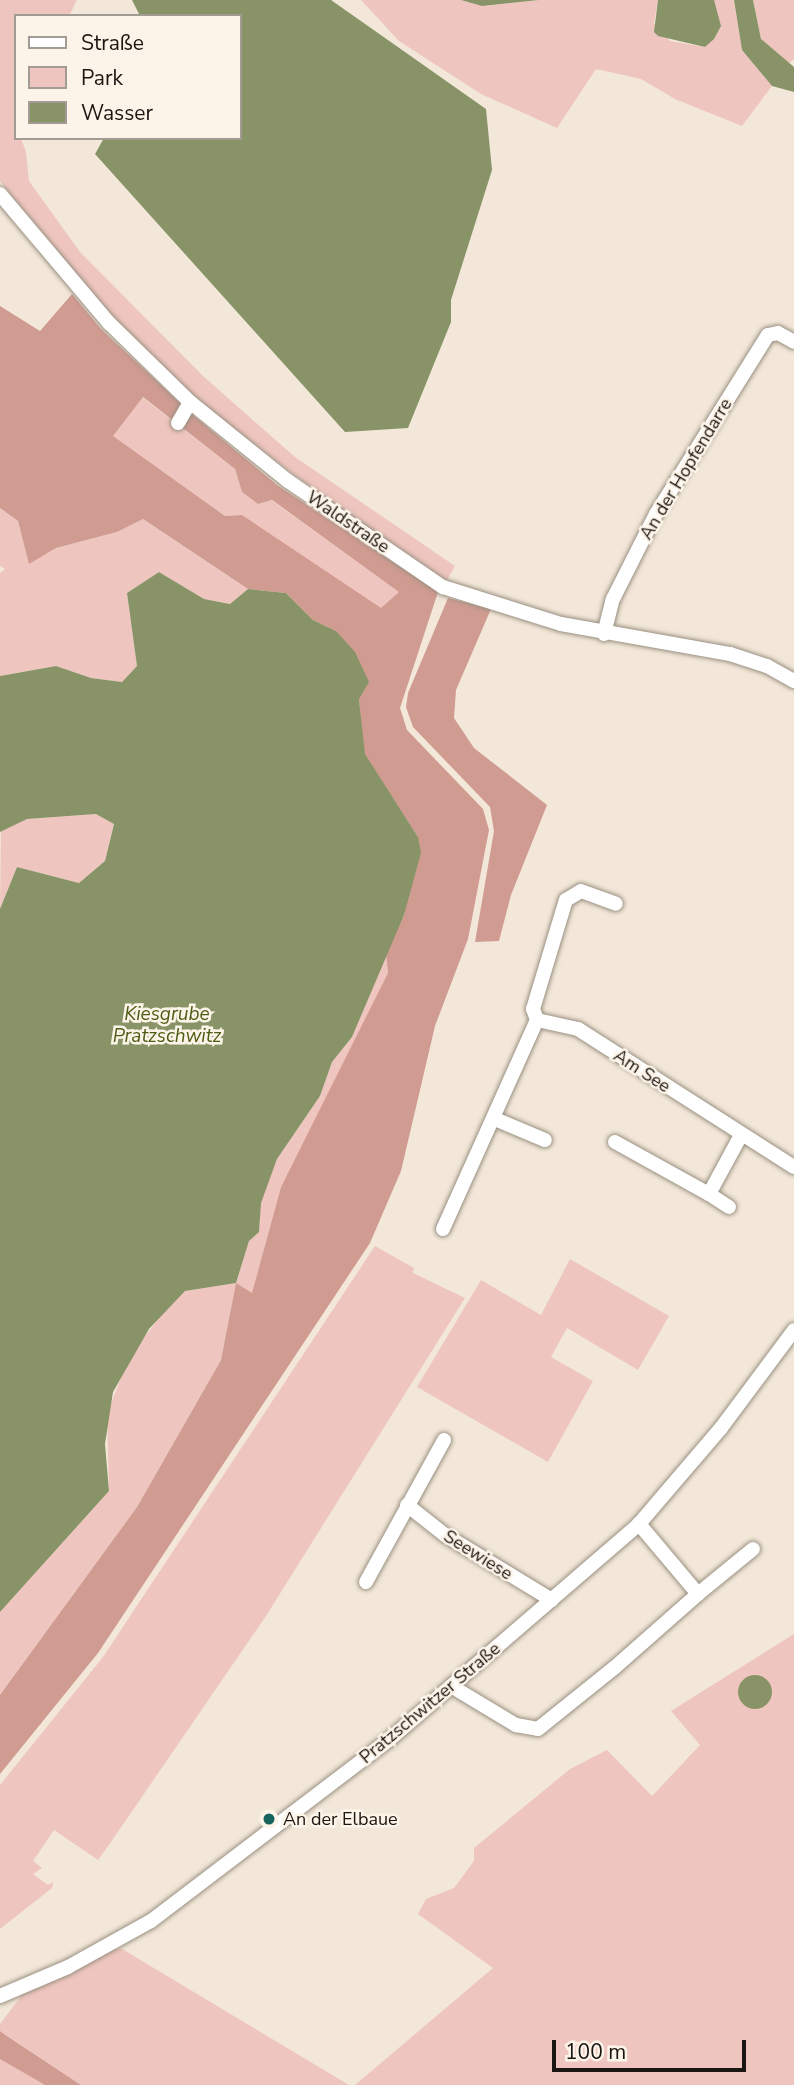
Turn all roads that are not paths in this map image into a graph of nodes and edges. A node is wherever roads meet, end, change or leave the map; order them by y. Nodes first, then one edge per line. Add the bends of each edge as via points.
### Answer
1 (0, 194) edge
2 (794, 342) edge
3 (190, 402) junction
4 (178, 423) dead end
5 (604, 634) junction
6 (794, 681) edge
7 (616, 904) dead end
8 (537, 1020) junction
9 (495, 1119) junction
10 (740, 1137) junction
11 (545, 1140) dead end
12 (615, 1142) dead end
13 (794, 1167) edge
14 (709, 1194) junction
15 (729, 1207) dead end
16 (443, 1229) dead end
17 (794, 1330) edge
18 (444, 1440) dead end
19 (407, 1505) junction
20 (639, 1524) junction
21 (753, 1549) dead end
22 (366, 1582) dead end
23 (698, 1594) junction
24 (552, 1600) junction
25 (451, 1686) junction
26 (0, 1996) edge

1 - 3 street, Waldstraße via 109,323
2 - 5 street, An der Hopfendarre via 778,333 768,335 656,514 613,599
3 - 4 street
3 - 5 street, Waldstraße via 288,481 443,587
5 - 6 street, Waldstraße via 730,653
7 - 8 street via 581,891 566,900 533,1009
8 - 9 street
8 - 10 street, Am See via 578,1029
9 - 11 street
9 - 16 street
10 - 13 street, Am See
10 - 14 street
12 - 14 street
14 - 15 street
17 - 20 street, Pratzschwitzer Straße via 714,1436
18 - 19 street
19 - 22 street
19 - 24 street, Seewiese via 445,1535
20 - 23 street
20 - 24 street, Pratzschwitzer Straße
21 - 23 street
23 - 25 street via 538,1729 516,1725
24 - 25 street, Pratzschwitzer Straße
25 - 26 street, Pratzschwitzer Straße via 390,1739 151,1921 68,1967

